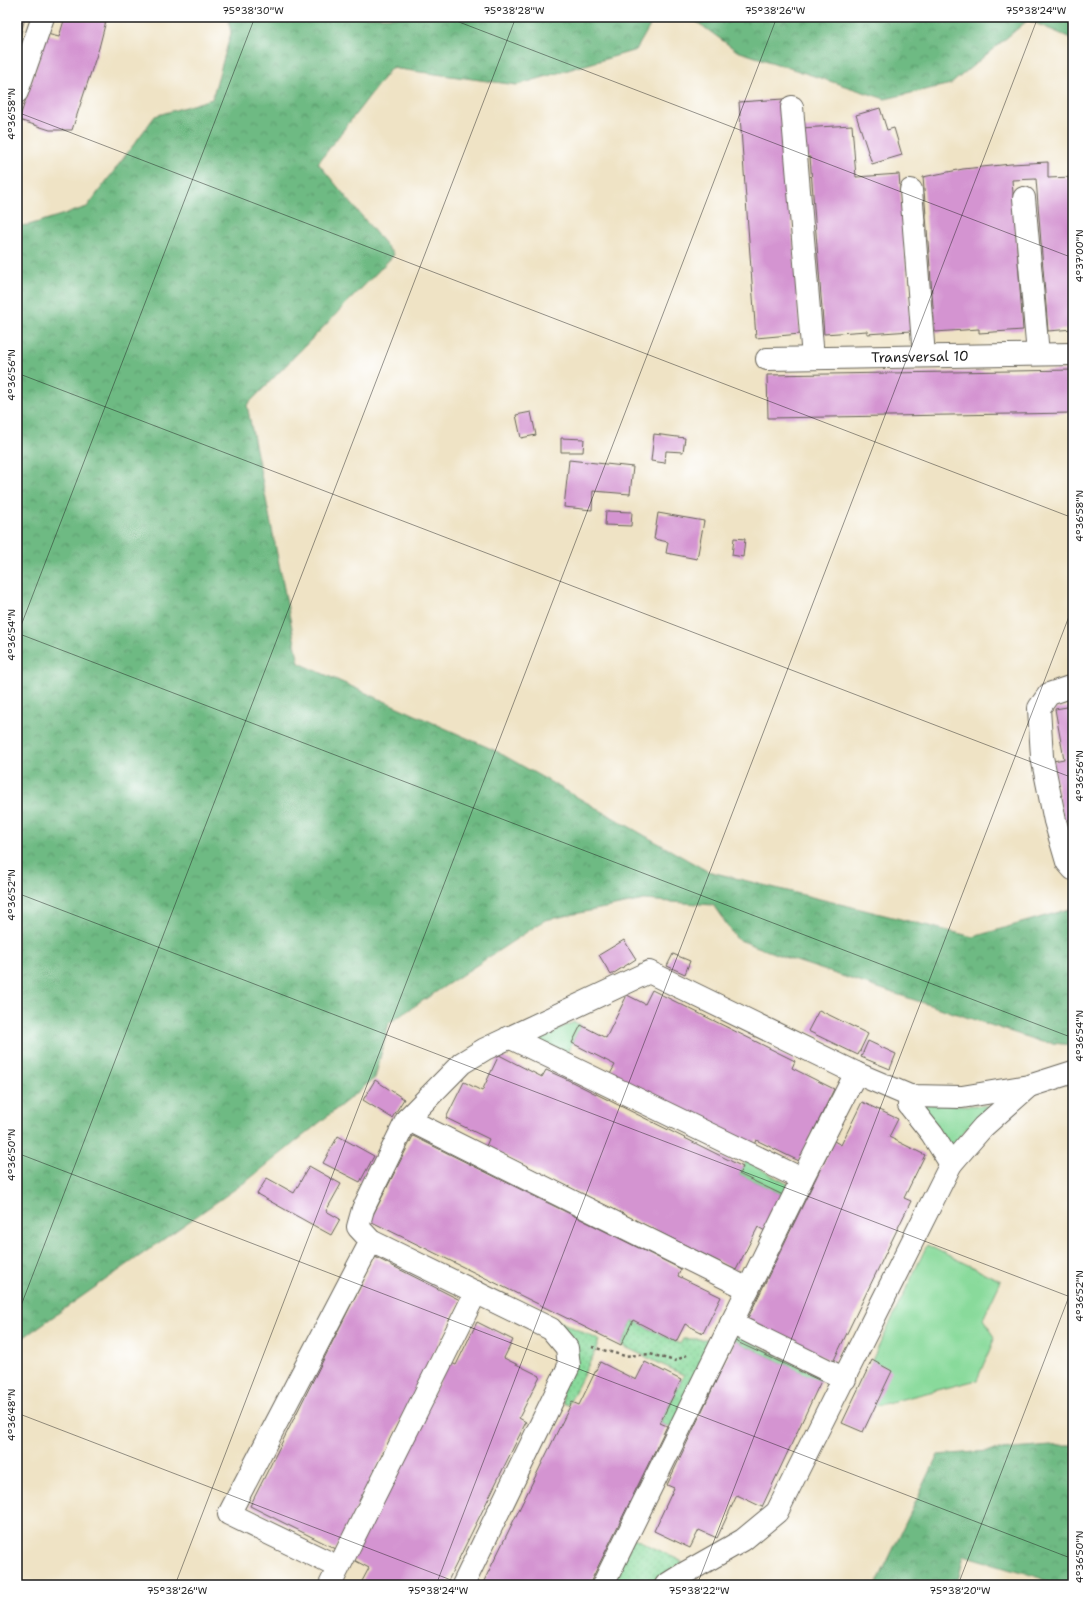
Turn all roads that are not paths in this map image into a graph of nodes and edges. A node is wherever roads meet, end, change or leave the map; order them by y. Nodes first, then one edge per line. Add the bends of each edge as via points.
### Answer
1 (43, 17) edge
2 (17, 92) edge
3 (792, 107) dead end
4 (911, 190) dead end
5 (1024, 198) dead end
6 (1038, 354) junction
7 (1073, 354) edge
8 (924, 356) junction
9 (813, 358) junction
10 (767, 359) dead end
11 (1073, 686) edge
12 (1073, 868) edge
13 (509, 1037) junction
14 (1073, 1072) edge
15 (856, 1073) junction
16 (1030, 1086) junction
17 (910, 1096) junction
18 (407, 1119) junction
19 (951, 1164) junction
20 (802, 1178) junction
21 (370, 1241) junction
22 (748, 1289) junction
23 (476, 1292) junction
24 (731, 1324) junction
25 (845, 1379) junction
26 (334, 1576) edge
27 (463, 1585) edge
28 (603, 1585) edge
29 (666, 1585) edge

1 - 2 street
3 - 9 street
4 - 8 street
5 - 6 street
6 - 7 street, Transversal 10
6 - 8 street, Transversal 10
8 - 9 street, Transversal 10
9 - 10 street, Transversal 10
11 - 12 street via 1049,694 1040,708 1042,757 1055,821 1067,862
13 - 15 street via 649,972
13 - 18 street via 462,1062
13 - 20 street
14 - 16 street
15 - 17 street
15 - 20 street
16 - 17 street via 962,1097
16 - 19 street via 983,1127
17 - 19 street via 909,1105
18 - 21 street via 363,1209 358,1227
18 - 22 street
19 - 25 street
20 - 22 street
21 - 23 street
21 - 26 street via 229,1514
22 - 24 street
23 - 26 street
23 - 27 street via 551,1329 567,1348 569,1366
24 - 25 street
24 - 28 street
25 - 29 street via 777,1512 743,1540

